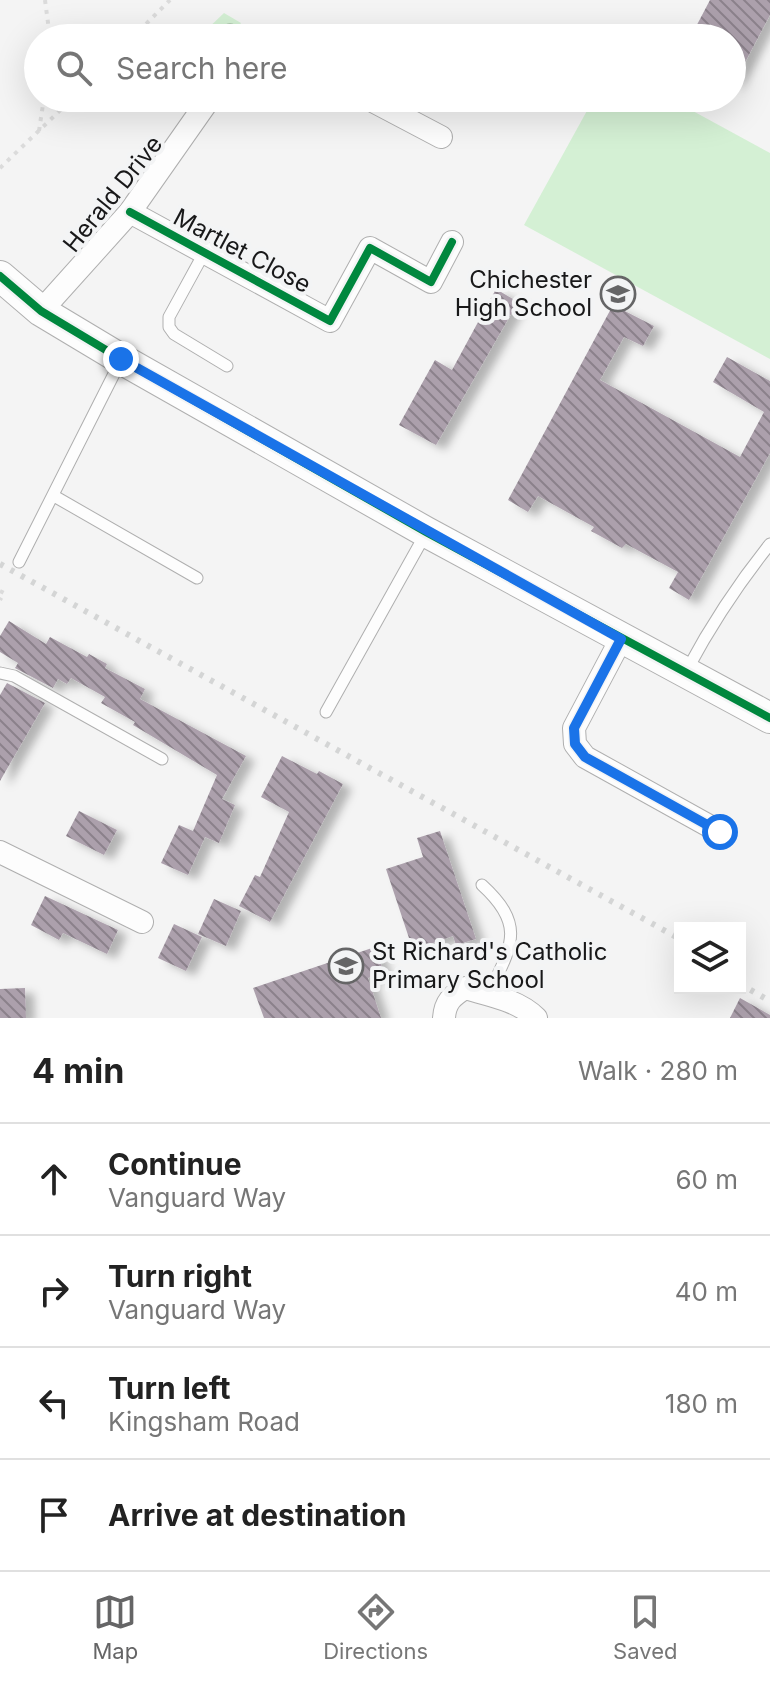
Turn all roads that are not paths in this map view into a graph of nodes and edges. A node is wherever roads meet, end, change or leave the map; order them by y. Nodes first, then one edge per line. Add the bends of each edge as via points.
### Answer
1 (200, 112) edge
2 (394, 112) edge
3 (441, 137) dead end
4 (130, 212) junction
5 (452, 242) dead end
6 (204, 253) junction
7 (0, 276) edge
8 (41, 311) junction
9 (121, 359) junction
10 (227, 366) dead end
11 (54, 496) junction
12 (426, 532) junction
13 (770, 544) edge
14 (19, 562) dead end
15 (197, 578) dead end
16 (621, 639) junction
17 (0, 673) edge
18 (685, 674) junction
19 (326, 712) dead end
20 (770, 718) edge
21 (162, 759) dead end
22 (720, 832) dead end
23 (0, 852) edge
24 (482, 885) dead end
25 (142, 922) dead end
26 (488, 995) junction
27 (444, 1018) edge
28 (536, 1018) edge

1 - 4 street, Herald Drive
2 - 3 street
4 - 6 street, Martlet Close
4 - 8 street, Herald Drive
5 - 6 street, Martlet Close via 431,282 370,248 330,321
6 - 10 lane via 169,317 169,327
7 - 8 street
8 - 9 street
9 - 11 lane
9 - 12 street
11 - 14 lane
11 - 15 lane
12 - 16 street
12 - 19 lane
13 - 18 lane via 712,624
16 - 18 street
16 - 22 street via 574,728 575,744 585,757
17 - 21 lane
18 - 20 street
23 - 25 street
24 - 26 lane via 505,909 511,933
26 - 27 street via 465,988 452,996
26 - 28 street via 527,1009

